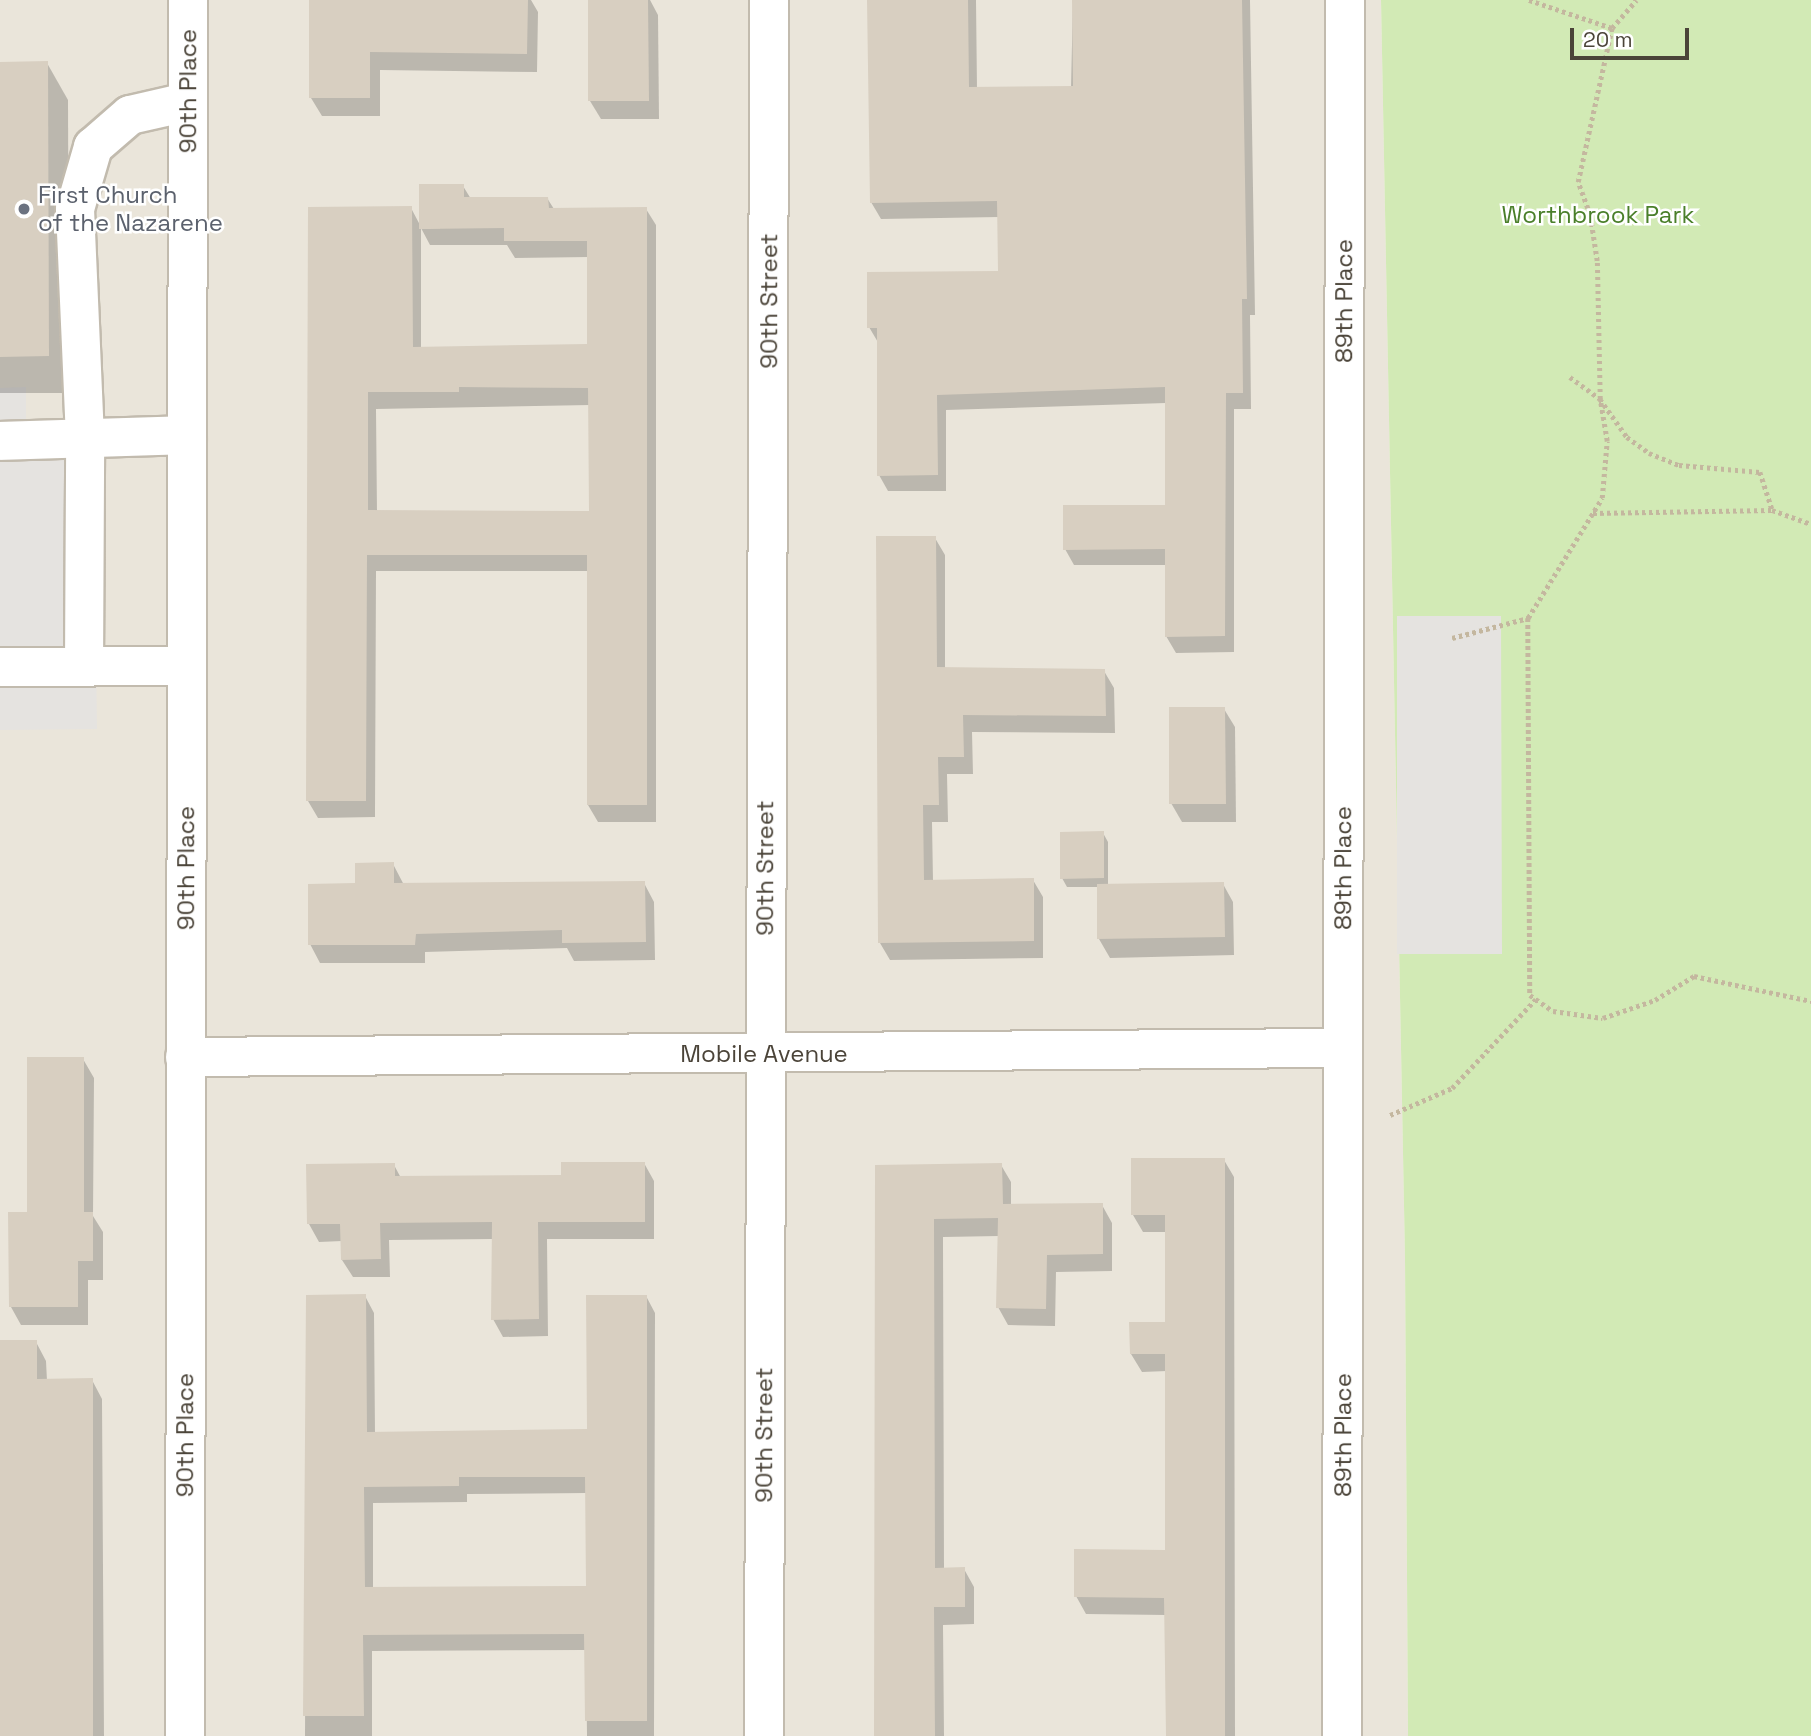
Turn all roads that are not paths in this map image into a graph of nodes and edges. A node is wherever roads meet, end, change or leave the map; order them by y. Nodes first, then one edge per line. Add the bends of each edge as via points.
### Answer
1 (188, 0) edge
2 (769, 0) edge
3 (1345, 0) edge
4 (187, 102) junction
5 (187, 435) junction
6 (85, 438) junction
7 (0, 441) edge
8 (186, 666) junction
9 (0, 667) edge
10 (84, 667) junction
11 (1343, 1048) junction
12 (764, 1055) junction
13 (185, 1057) junction
14 (185, 1736) edge
15 (764, 1736) edge
16 (1342, 1736) edge

1 - 4 street, 90th Place
2 - 12 street, 90th Street
3 - 11 street, 89th Place
4 - 5 street, 90th Place
4 - 6 street via 131,115 93,147 75,209
5 - 6 street
5 - 8 street, 90th Place
6 - 7 street
6 - 10 street
8 - 10 street
8 - 13 street, 90th Place
9 - 10 street
11 - 12 street, Mobile Avenue
11 - 16 street, 89th Place
12 - 13 street, Mobile Avenue
12 - 15 street, 90th Street
13 - 14 street, 90th Place

